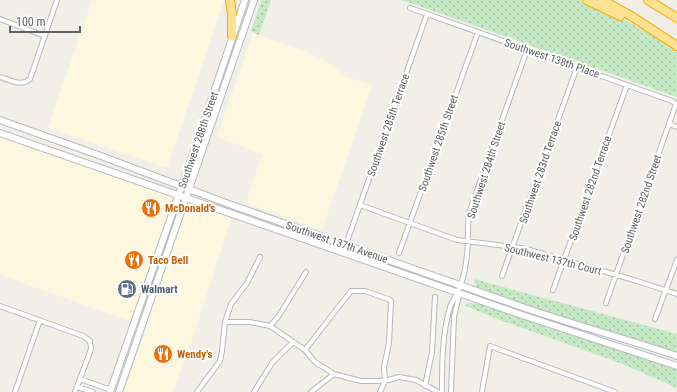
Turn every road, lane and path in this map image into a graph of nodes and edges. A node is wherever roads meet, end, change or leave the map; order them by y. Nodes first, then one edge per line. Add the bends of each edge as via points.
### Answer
1 (57, 0) edge
2 (230, 0) edge
3 (245, 0) edge
4 (254, 0) edge
5 (587, 0) edge
6 (602, 0) edge
7 (648, 0) edge
8 (410, 8) dead end
9 (427, 14) junction
10 (677, 18) edge
11 (0, 19) edge
12 (478, 32) junction
13 (656, 32) junction
14 (45, 36) junction
15 (232, 36) junction
16 (677, 46) edge
17 (527, 50) junction
18 (577, 67) junction
19 (0, 77) edge
20 (627, 85) junction
21 (676, 104) joint
22 (0, 120) edge
23 (669, 124) junction
24 (677, 128) edge
25 (0, 132) edge
26 (182, 186) junction
27 (190, 189) junction
28 (179, 195) junction
29 (187, 198) junction
30 (360, 205) junction
31 (260, 215) junction
32 (257, 222) junction
33 (410, 222) junction
34 (469, 242) junction
35 (346, 245) junction
36 (514, 247) junction
37 (343, 253) junction
38 (400, 253) dead end
39 (260, 257) dead end
40 (677, 260) edge
41 (565, 261) junction
42 (306, 272) dead end
43 (616, 275) junction
44 (502, 276) dead end
45 (461, 285) junction
46 (553, 290) dead end
47 (666, 290) junction
48 (458, 292) junction
49 (677, 294) edge
50 (435, 296) dead end
51 (606, 303) dead end
52 (0, 306) edge
53 (655, 319) dead end
54 (40, 320) junction
55 (226, 322) junction
56 (270, 326) junction
57 (293, 342) junction
58 (305, 350) junction
59 (677, 356) edge
60 (677, 366) edge
61 (334, 374) junction
62 (80, 380) junction
63 (385, 381) junction
64 (77, 386) junction
65 (425, 386) junction
66 (110, 391) edge
67 (15, 392) edge
68 (75, 392) edge
69 (93, 392) edge
70 (119, 392) edge
71 (197, 392) edge
72 (254, 392) edge
73 (310, 392) edge
74 (380, 392) edge
75 (438, 392) edge
76 (442, 392) edge
77 (451, 392) edge
78 (482, 392) edge
79 (615, 392) edge

1 - 14 street
2 - 15 highway
3 - 15 main road, Southwest 288th Street
4 - 27 main road, Southwest 288th Street
5 - 13 highway
6 - 13 highway
7 - 10 highway
8 - 9 street
9 - 12 street, Southwest 138th Place
9 - 30 street, Southwest 285th Terrace
11 - 14 street
12 - 17 street, Southwest 138th Place
12 - 33 street, Southwest 285th Street
13 - 16 highway
14 - 19 street via 27,82 18,83
15 - 26 main road, Southwest 288th Street
17 - 18 street, Southwest 138th Place
17 - 34 street, Southwest 284th Street via 469,213
18 - 20 street, Southwest 138th Place
18 - 36 street, Southwest 283rd Terrace
20 - 21 street, Southwest 138th Place
20 - 41 street, Southwest 282nd Terrace
21 - 23 street, Southwest 282nd Street
22 - 26 main road, Southwest 137th Avenue
23 - 24 street
23 - 43 street, Southwest 282nd Street
25 - 28 main road, Southwest 137th Avenue
26 - 27 main road, Southwest 137th Avenue
26 - 28 main road, Southwest 288th Street
27 - 29 main road, Southwest 288th Street
27 - 31 main road, Southwest 137th Avenue
28 - 29 main road, Southwest 137th Avenue
28 - 66 main road, Southwest 288th Street
29 - 32 main road, Southwest 137th Avenue
29 - 70 main road, Southwest 288th Street
30 - 33 street, Southwest 137th Court
30 - 35 street, Southwest 285th Terrace
31 - 32 main road
31 - 35 main road, Southwest 137th Avenue
32 - 37 main road, Southwest 137th Avenue
33 - 34 street, Southwest 137th Court
33 - 38 street, Southwest 285th Street
34 - 36 street, Southwest 137th Court
34 - 45 street, Southwest 284th Street
35 - 37 street, Southwest 285th Terrace
35 - 45 main road, Southwest 137th Avenue
36 - 41 street, Southwest 137th Court
36 - 44 street, Southwest 283rd Terrace
37 - 48 main road, Southwest 137th Avenue
39 - 55 street via 247,283 231,304
40 - 47 street
41 - 43 street, Southwest 137th Court
41 - 46 street, Southwest 282nd Terrace
42 - 56 street via 278,318
43 - 47 street, Southwest 137th Court
43 - 51 street, Southwest 282nd Street
45 - 48 street, Southwest 284th Street
45 - 59 main road, Southwest 137th Avenue via 561,320
47 - 49 street, Southwest 137th Court
47 - 53 street
48 - 60 main road, Southwest 137th Avenue via 567,331
48 - 76 street, Southwest 284th Street via 451,305 445,327
48 - 77 street, Southwest 284th Street via 454,317
50 - 65 street via 432,352
52 - 54 street
54 - 62 street via 90,341 90,352
54 - 67 street
55 - 56 street via 250,322
55 - 71 street via 220,361
56 - 57 street
57 - 58 street
57 - 72 street via 272,363
58 - 61 street via 315,362
58 - 63 street via 351,291 365,291 388,299 391,301 389,343 384,367
61 - 63 street via 361,381
61 - 73 street
62 - 64 street
62 - 66 street
63 - 65 street via 399,377 416,380
63 - 74 street
64 - 68 street
64 - 69 street
65 - 75 street
78 - 79 street via 490,346

